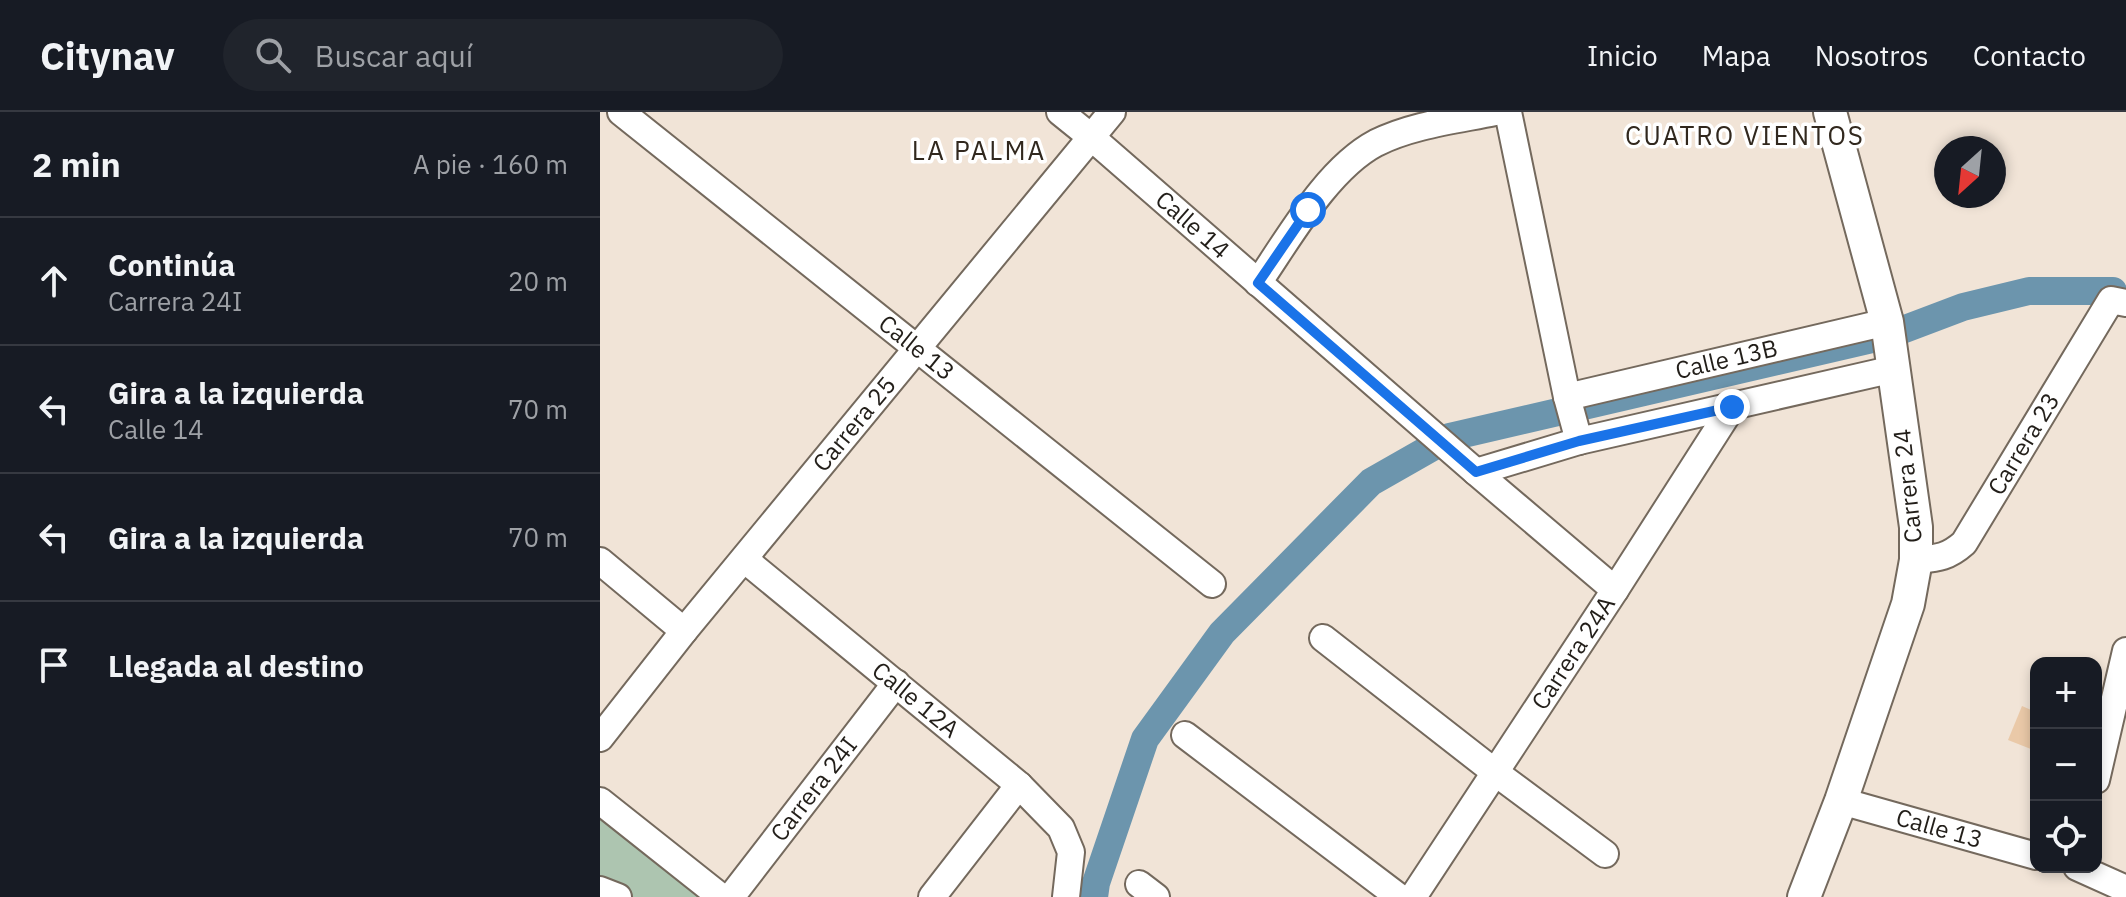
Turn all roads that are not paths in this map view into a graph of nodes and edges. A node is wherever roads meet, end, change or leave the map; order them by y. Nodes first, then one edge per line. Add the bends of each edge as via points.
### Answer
1 (621, 112) edge
2 (1060, 112) edge
3 (1112, 112) edge
4 (1495, 112) edge
5 (1508, 112) edge
6 (1830, 112) edge
7 (1091, 137) junction
8 (1258, 283) junction
9 (2119, 301) edge
10 (1887, 322) junction
11 (918, 348) junction
12 (1894, 369) junction
13 (1567, 397) junction
14 (1732, 407) junction
15 (1579, 441) junction
16 (1476, 472) junction
17 (744, 559) junction
18 (1916, 560) junction
19 (600, 561) edge
20 (1212, 584) dead end
21 (1615, 590) junction
22 (684, 631) junction
23 (1323, 638) dead end
24 (2126, 656) edge
25 (896, 683) junction
26 (1185, 735) dead end
27 (600, 738) edge
28 (2102, 755) edge
29 (1496, 773) junction
30 (1019, 785) junction
31 (600, 801) edge
32 (1841, 801) junction
33 (1605, 854) dead end
34 (2030, 854) edge
35 (2090, 873) edge
36 (2126, 889) edge
37 (600, 890) edge
38 (618, 897) edge
39 (721, 897) edge
40 (731, 897) edge
41 (932, 897) edge
42 (1066, 897) edge
43 (1399, 897) edge
44 (1413, 897) edge
45 (1804, 897) edge

1 - 11 street, Calle 13
2 - 7 street, Calle 14
3 - 7 street, Carrera 25
4 - 8 street via 1412,130 1354,158 1308,210
5 - 13 street
6 - 10 street, Carrera 24
7 - 8 street, Calle 14
7 - 11 street, Carrera 25
8 - 16 street, Calle 14
9 - 18 street, Carrera 23 via 1964,543 1940,558
10 - 12 street, Carrera 24
10 - 13 street, Calle 13B
11 - 17 street, Carrera 25
11 - 20 street, Calle 13
12 - 14 street
12 - 18 street, Carrera 24
13 - 15 street
14 - 15 street
14 - 21 street, Carrera 24A
15 - 16 street
16 - 21 street, Calle 14
17 - 22 street, Carrera 25
17 - 25 street, Calle 12A
18 - 32 street, Carrera 24 via 1908,604
19 - 22 street
21 - 29 street, Carrera 24A
22 - 27 street, Carrera 25
23 - 29 street
24 - 28 street
25 - 30 street, Calle 12A
25 - 40 street, Carrera 24I
26 - 43 street
29 - 33 street
29 - 44 street, Carrera 24A
30 - 41 street
30 - 42 street, Calle 12A via 1061,828 1071,852
31 - 39 street
32 - 34 street, Calle 13
32 - 45 street, Carrera 24
35 - 36 street
37 - 38 street

